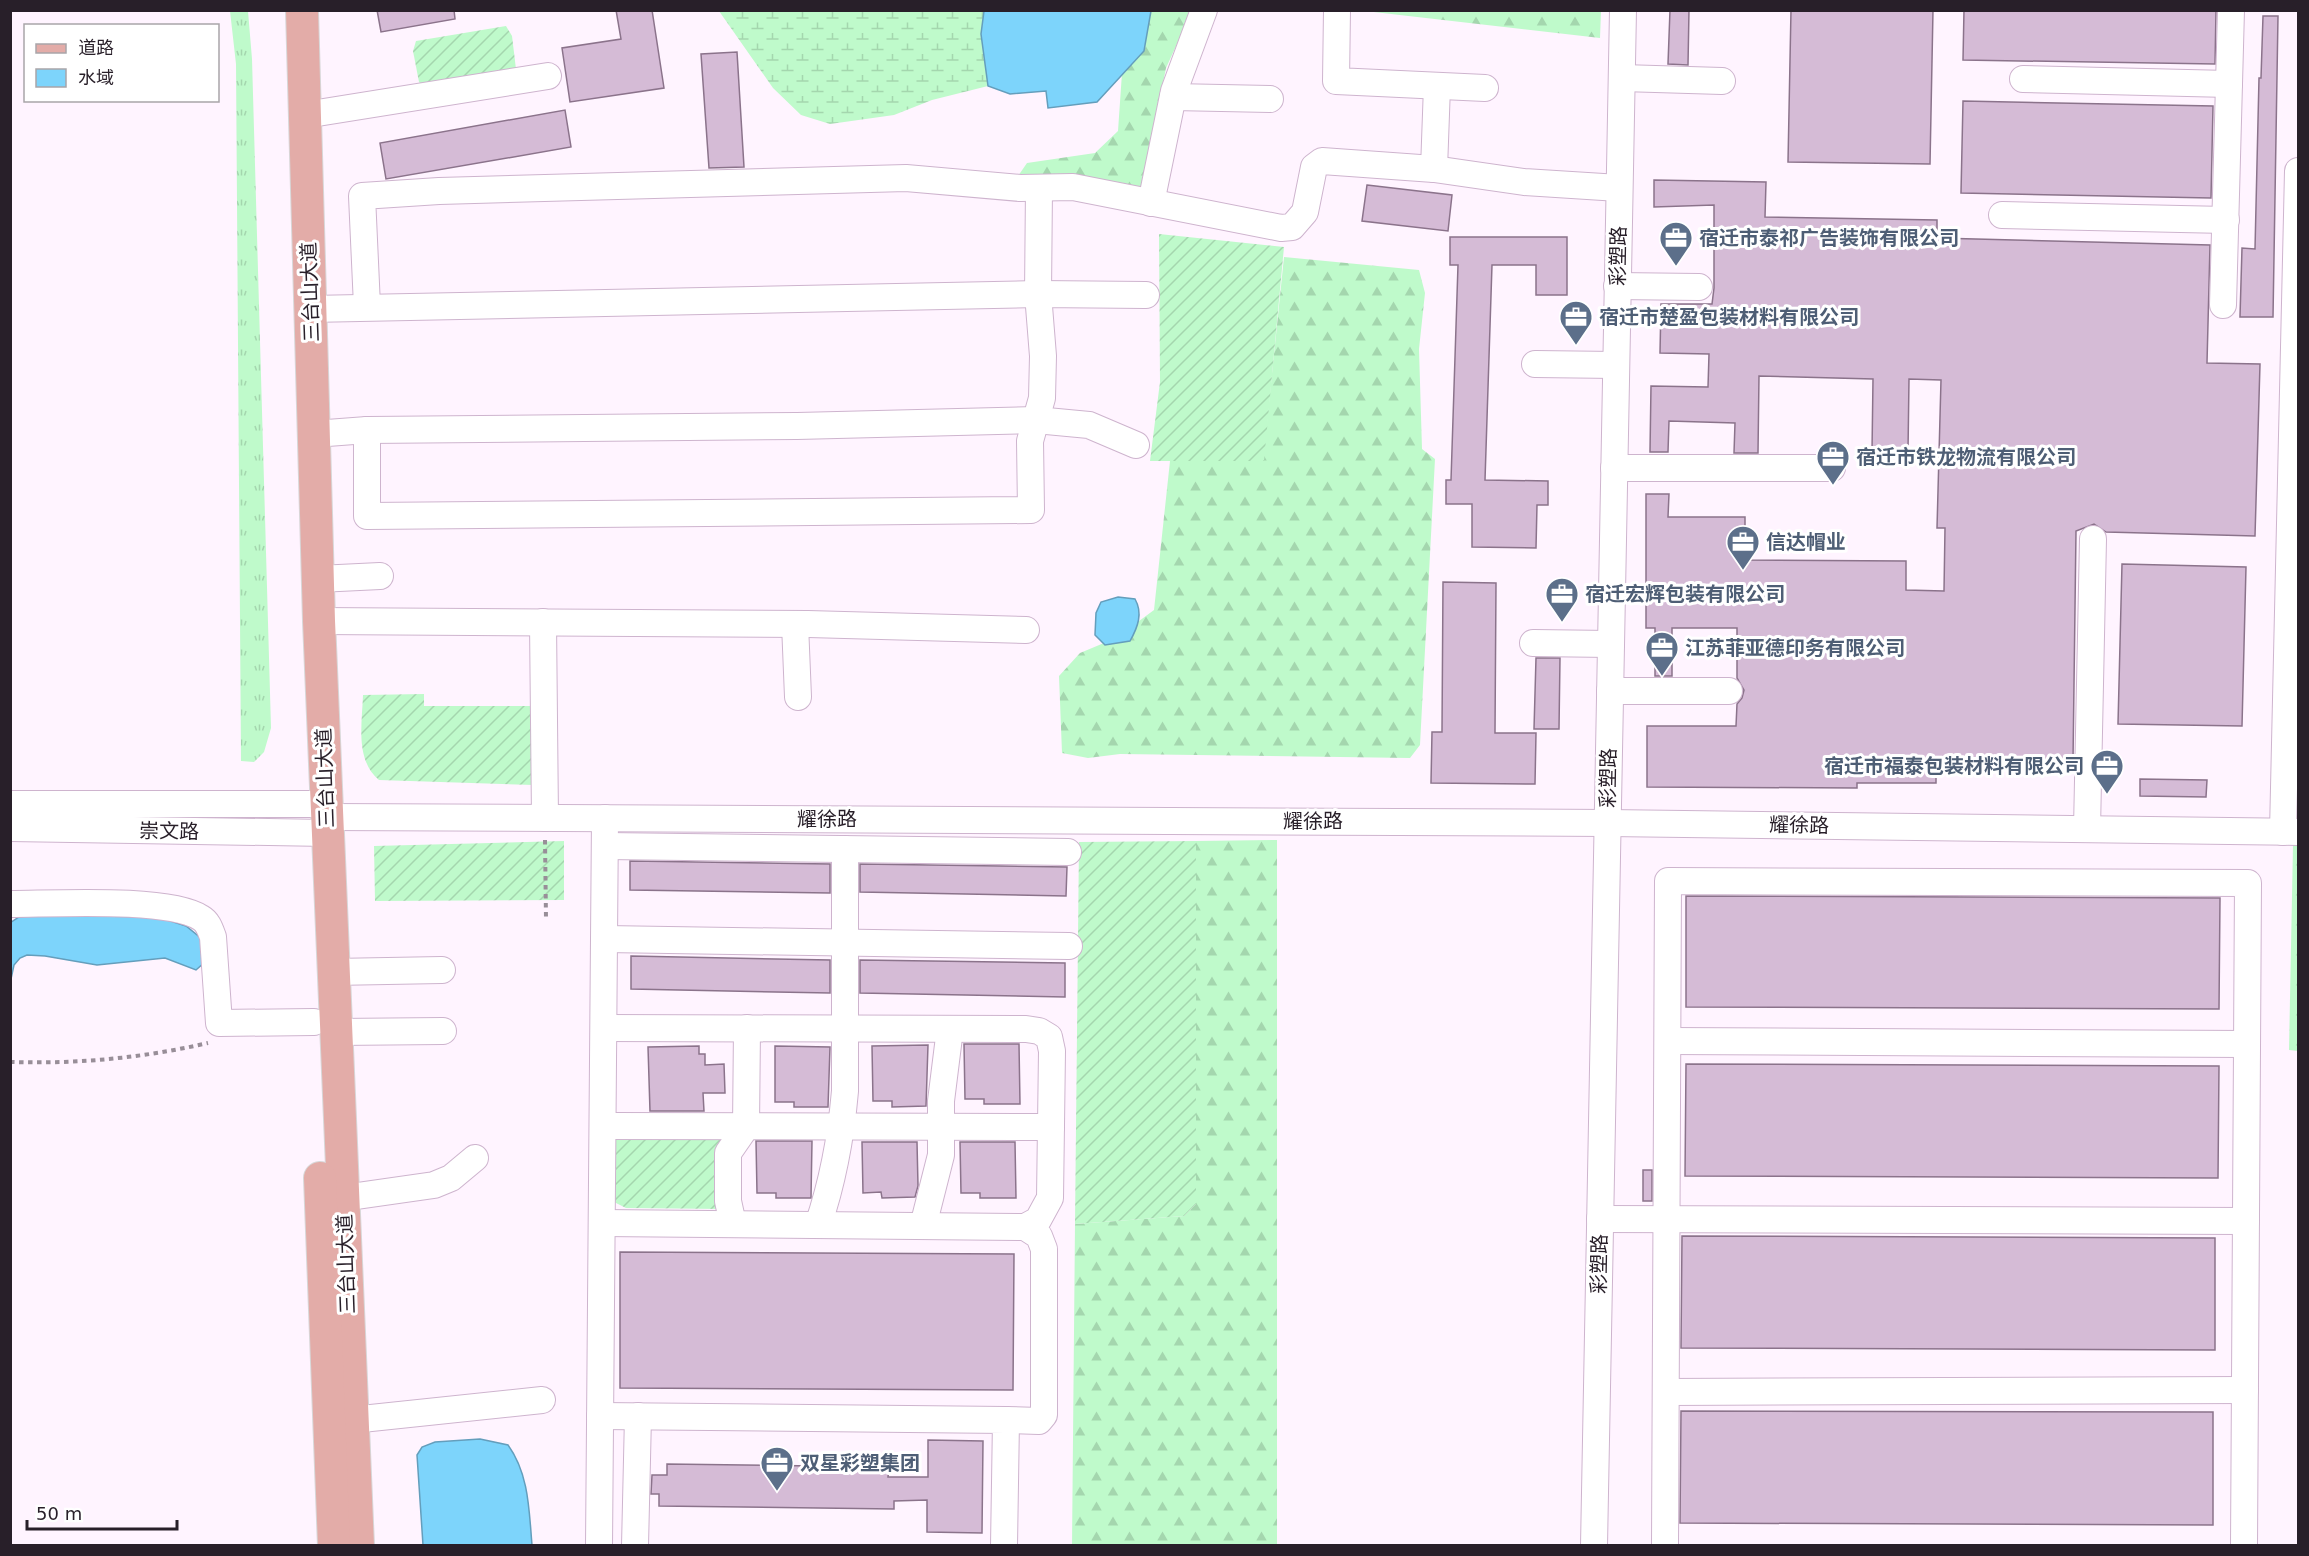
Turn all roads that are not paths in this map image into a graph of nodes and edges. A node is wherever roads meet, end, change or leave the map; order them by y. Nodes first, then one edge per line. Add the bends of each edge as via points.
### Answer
1 (282, 10) edge
2 (302, 10) edge
3 (1204, 10) edge
4 (1337, 10) edge
5 (1623, 10) edge
6 (2231, 10) edge
7 (548, 76) dead end
8 (1622, 78) junction
9 (2023, 79) dead end
10 (1722, 81) dead end
11 (2229, 84) junction
12 (1437, 86) junction
13 (1485, 88) dead end
14 (1173, 97) junction
15 (1270, 99) dead end
16 (305, 116) junction
17 (1434, 169) junction
18 (2298, 171) edge
19 (1039, 188) junction
20 (1619, 188) junction
21 (1151, 203) junction
22 (2002, 215) dead end
23 (2226, 220) junction
24 (1617, 285) junction
25 (1699, 287) dead end
26 (1038, 294) junction
27 (1146, 295) dead end
28 (2223, 305) dead end
29 (367, 306) junction
30 (310, 309) junction
31 (2297, 325) edge
32 (1535, 364) dead end
33 (1616, 365) junction
34 (1036, 420) junction
35 (367, 430) junction
36 (314, 434) junction
37 (1136, 445) dead end
38 (1614, 468) junction
39 (1832, 468) dead end
40 (2093, 539) dead end
41 (380, 576) dead end
42 (318, 579) junction
43 (319, 621) junction
44 (543, 622) junction
45 (795, 624) junction
46 (1026, 630) dead end
47 (1533, 643) dead end
48 (1611, 644) junction
49 (1610, 691) junction
50 (1729, 691) dead end
51 (798, 697) dead end
52 (10, 804) edge
53 (544, 818) junction
54 (605, 818) junction
55 (318, 819) junction
56 (1608, 823) junction
57 (10, 828) edge
58 (2087, 829) junction
59 (2291, 832) edge
60 (606, 846) junction
61 (845, 849) junction
62 (1068, 852) dead end
63 (10, 904) edge
64 (605, 939) junction
65 (844, 943) junction
66 (1069, 946) dead end
67 (442, 970) dead end
68 (333, 972) junction
69 (325, 1027) junction
70 (604, 1028) junction
71 (747, 1028) junction
72 (844, 1028) junction
73 (950, 1029) junction
74 (443, 1031) dead end
75 (1668, 1041) junction
76 (2247, 1044) junction
77 (603, 1126) junction
78 (746, 1127) junction
79 (842, 1127) junction
80 (941, 1127) junction
81 (1051, 1127) junction
82 (476, 1158) dead end
83 (343, 1198) junction
84 (1600, 1219) junction
85 (1667, 1219) junction
86 (2246, 1221) junction
87 (602, 1223) junction
88 (733, 1224) junction
89 (818, 1225) junction
90 (923, 1226) junction
91 (1025, 1227) junction
92 (2245, 1390) junction
93 (1666, 1392) junction
94 (542, 1400) dead end
95 (600, 1416) junction
96 (638, 1416) junction
97 (352, 1420) junction
98 (1006, 1420) junction
99 (334, 1545) edge
100 (358, 1545) edge
101 (599, 1545) edge
102 (635, 1545) edge
103 (1004, 1545) edge
104 (1594, 1545) edge
105 (1665, 1545) edge
106 (2244, 1545) edge

1 - 55 main road, 三台山大道
2 - 16 main road, 三台山大道
3 - 14 street
4 - 12 street via 1336,81
5 - 8 street, 彩塑路
6 - 11 street
7 - 16 street
8 - 10 street
8 - 20 street, 彩塑路
9 - 11 street
11 - 23 street
12 - 13 street
12 - 17 street
14 - 15 street
14 - 21 street
16 - 30 main road, 三台山大道
17 - 20 street via 1524,182
17 - 21 street via 1322,161 1314,167 1305,212 1292,227
18 - 31 street
19 - 21 street via 1073,187
19 - 26 street
19 - 29 street via 906,178 362,196
20 - 24 street, 彩塑路
22 - 23 street
23 - 28 street
24 - 25 street
24 - 33 street, 彩塑路
26 - 27 street
26 - 29 street
26 - 34 street via 1043,356 1042,398
29 - 30 street
30 - 36 main road, 三台山大道
31 - 59 street
32 - 33 street
33 - 38 street, 彩塑路
34 - 35 street
34 - 35 street via 1030,441 1030,510 367,516
34 - 37 street via 1089,425
35 - 36 street
36 - 42 main road, 三台山大道
38 - 39 street
38 - 48 street, 彩塑路
40 - 58 street
41 - 42 street
42 - 43 main road, 三台山大道
43 - 44 street
43 - 55 main road, 三台山大道
44 - 45 street
44 - 53 street
45 - 46 street
45 - 51 street
47 - 48 street
48 - 49 street, 彩塑路
49 - 50 street
49 - 56 street, 彩塑路
52 - 55 street, 崇文路
53 - 54 street, 耀徐路
53 - 55 street, 耀徐路
54 - 56 street, 耀徐路
54 - 60 street
55 - 57 street, 崇文路
55 - 68 main road, 三台山大道
55 - 69 main road, 三台山大道
56 - 58 street, 耀徐路
56 - 84 street, 彩塑路
58 - 59 street, 耀徐路
60 - 61 street
60 - 64 street
61 - 62 street
61 - 65 street
63 - 69 street via 177,908 209,925 216,948 219,1023
64 - 65 street
64 - 70 street
65 - 66 street
65 - 72 street
67 - 68 street
68 - 69 main road, 三台山大道
69 - 74 street
69 - 83 main road, 三台山大道
69 - 99 main road, 三台山大道
70 - 71 street
70 - 77 street
71 - 72 street
71 - 78 street
72 - 73 street
72 - 79 street
73 - 80 street via 942,1082
73 - 81 street via 1026,1029 1049,1038
75 - 76 street
75 - 76 street via 1668,881 2248,883
75 - 85 street
76 - 86 street
77 - 78 street
77 - 87 street
78 - 79 street
78 - 88 street via 728,1153 728,1200
79 - 80 street
79 - 89 street
80 - 81 street
80 - 90 street via 937,1177
81 - 91 street via 1050,1198 1038,1220
82 - 83 street via 451,1178 434,1185
83 - 97 main road, 三台山大道
84 - 85 street
84 - 104 street, 彩塑路
85 - 86 street
85 - 93 street
86 - 92 street
87 - 88 street
87 - 95 street
88 - 89 street
89 - 90 street
90 - 91 street
91 - 98 street via 1039,1236 1044,1249 1044,1414 1039,1421
92 - 93 street
92 - 106 street
93 - 105 street
94 - 97 street
95 - 96 street
95 - 101 street
96 - 98 street
96 - 102 street
97 - 100 main road, 三台山大道
98 - 103 street

